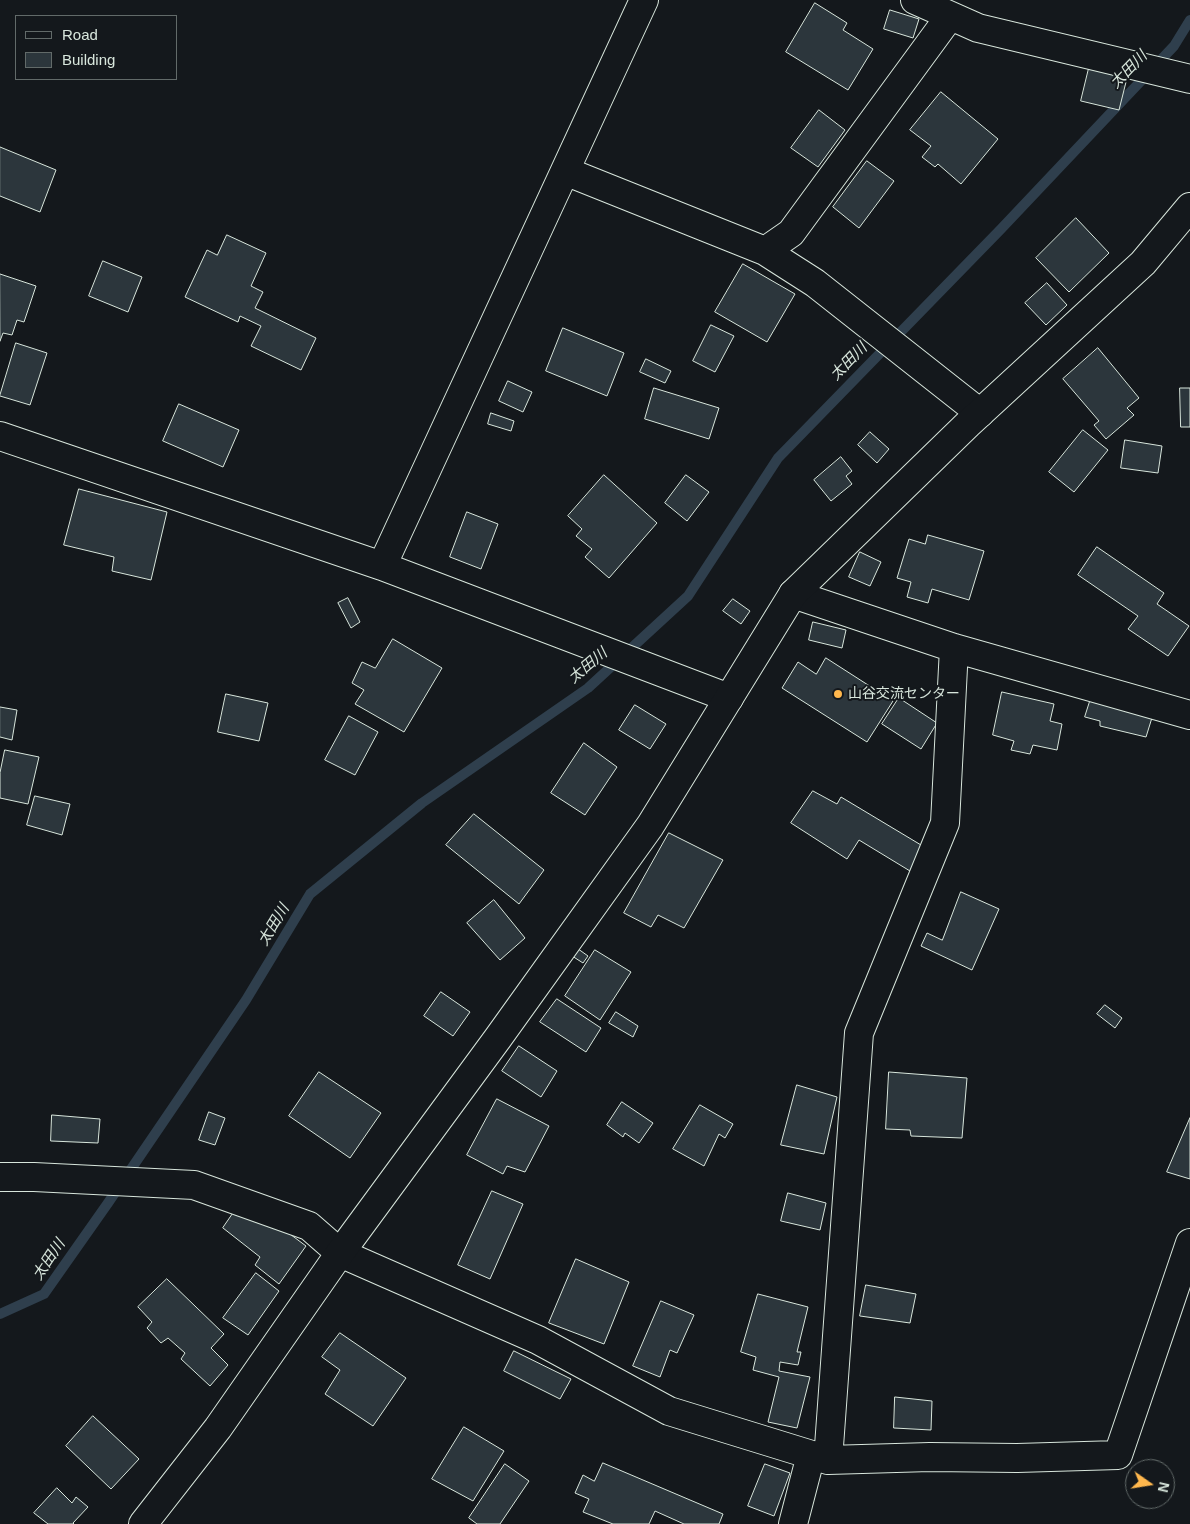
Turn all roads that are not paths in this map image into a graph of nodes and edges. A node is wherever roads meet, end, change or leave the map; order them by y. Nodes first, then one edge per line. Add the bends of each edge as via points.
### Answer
1 (644, 0) edge
2 (914, 0) edge
3 (950, 16) junction
4 (1190, 79) edge
5 (565, 171) junction
6 (1190, 208) edge
7 (765, 252) junction
8 (980, 413) junction
9 (0, 436) edge
10 (382, 566) junction
11 (792, 594) junction
12 (954, 648) junction
13 (729, 698) junction
14 (1190, 715) edge
15 (0, 1177) edge
16 (1190, 1243) edge
17 (340, 1253) junction
18 (820, 1458) junction
19 (143, 1524) edge
20 (793, 1524) edge

1 - 5 street
2 - 3 street
3 - 4 street via 978,28
3 - 7 street via 791,233
5 - 7 street
5 - 10 street
6 - 8 street via 1143,263
7 - 8 street via 815,283
8 - 11 street
9 - 10 street
10 - 13 street
11 - 12 street
11 - 13 street
12 - 14 street
12 - 18 street via 945,823 859,1033
13 - 17 street via 650,826
15 - 17 street via 194,1185 309,1226
16 - 18 street via 1118,1455
17 - 18 street via 538,1340 669,1411
17 - 19 street via 218,1428
18 - 20 street

